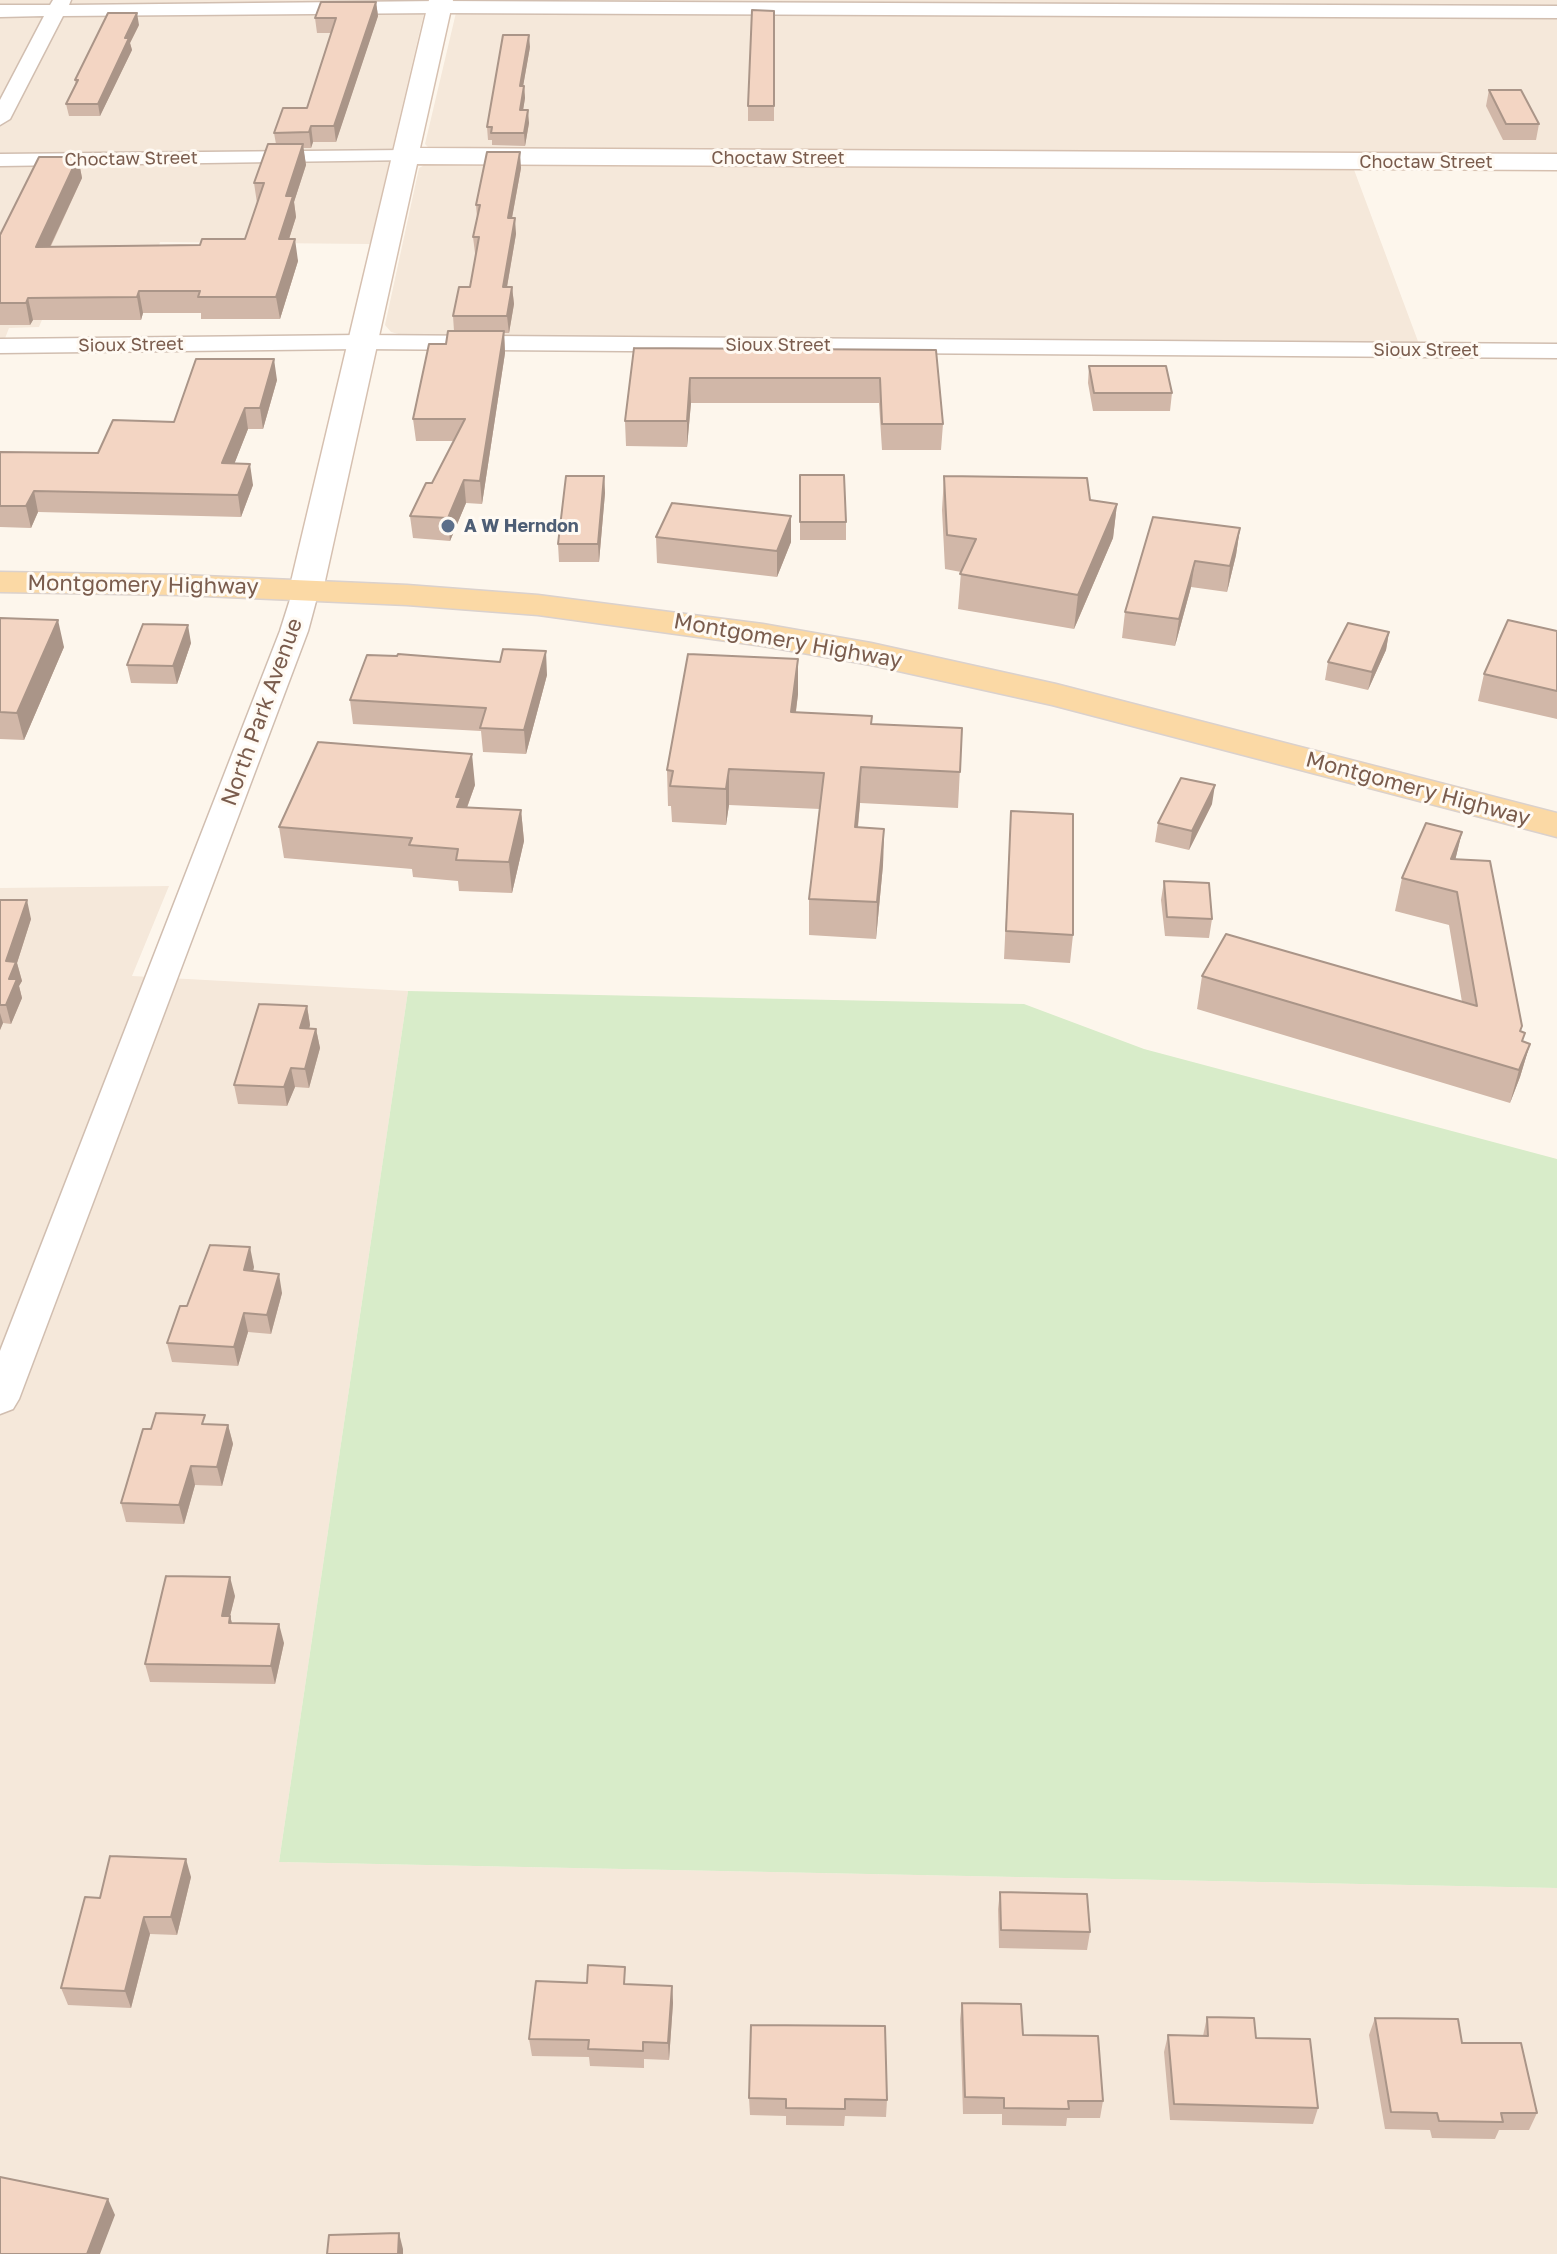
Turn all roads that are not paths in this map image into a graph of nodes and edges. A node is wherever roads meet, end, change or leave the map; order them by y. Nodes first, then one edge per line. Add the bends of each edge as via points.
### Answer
1 (440, 4) edge
2 (59, 5) edge
3 (928, 5) edge
4 (0, 11) edge
5 (1546, 12) edge
6 (0, 119) edge
7 (405, 156) junction
8 (0, 160) edge
9 (1557, 162) edge
10 (360, 342) junction
11 (0, 346) edge
12 (1557, 351) edge
13 (0, 582) edge
14 (306, 590) junction
15 (1557, 825) edge
16 (0, 1399) edge

1 - 2 street
1 - 3 street
1 - 7 street, North Park Avenue
2 - 4 street
2 - 6 street
3 - 5 street
7 - 8 street, Choctaw Street
7 - 9 street, Choctaw Street
7 - 10 street, North Park Avenue
10 - 11 street, Sioux Street
10 - 12 street, Sioux Street
10 - 14 street, North Park Avenue
13 - 14 main road, Montgomery Highway
14 - 15 main road, Montgomery Highway via 538,605 871,654 1056,695
14 - 16 street, North Park Avenue

